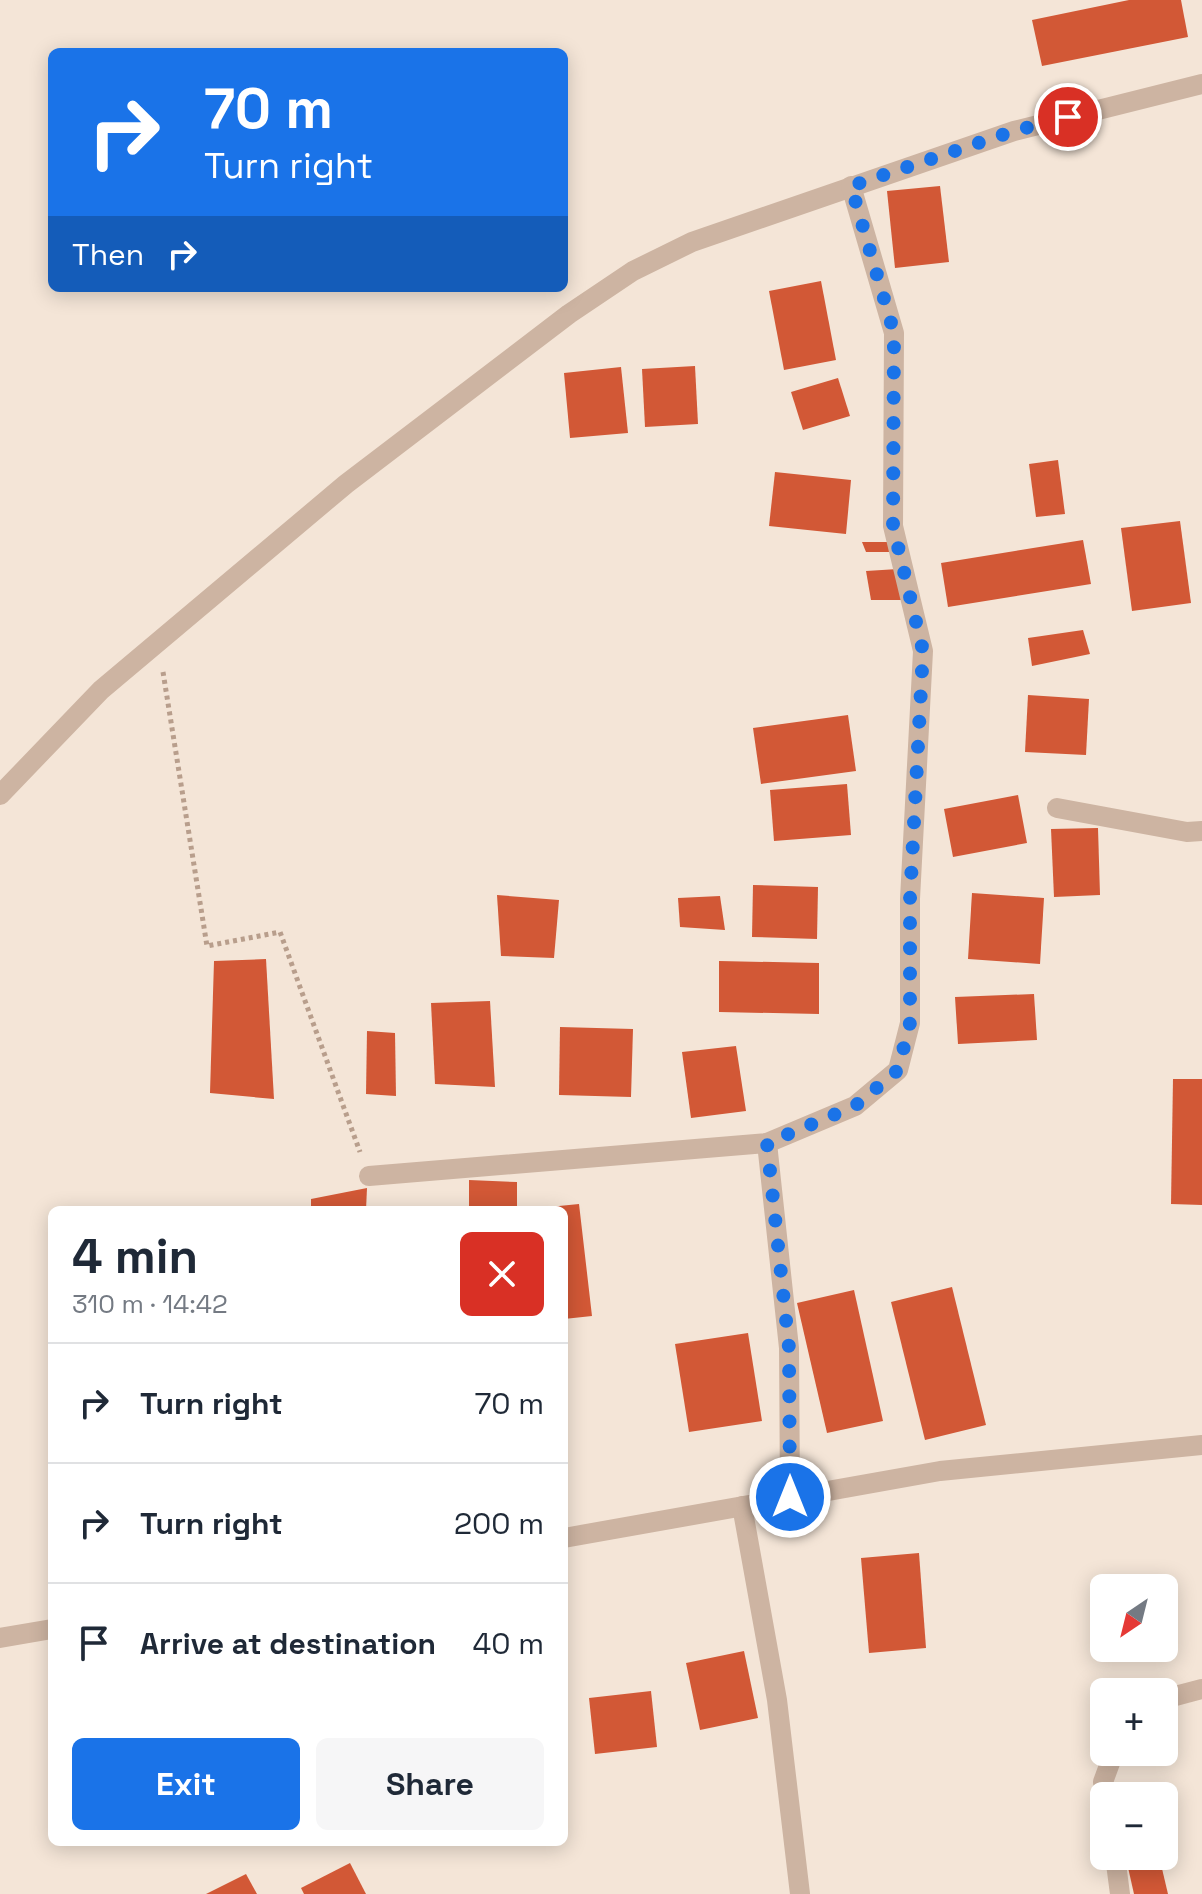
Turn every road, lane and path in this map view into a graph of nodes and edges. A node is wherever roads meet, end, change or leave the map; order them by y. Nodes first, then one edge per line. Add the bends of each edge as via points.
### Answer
1 (1202, 84) edge
2 (851, 186) junction
3 (158, 643) junction
4 (0, 795) edge
5 (1057, 808) dead end
6 (1202, 831) edge
7 (767, 1143) junction
8 (369, 1176) joint
9 (1202, 1445) edge
10 (790, 1497) junction
11 (742, 1506) junction
12 (568, 1537) edge
13 (48, 1630) edge
14 (0, 1638) edge
15 (1202, 1689) edge
16 (1178, 1695) edge
17 (1117, 1870) edge
18 (800, 1894) edge
19 (1120, 1894) edge

1 - 2 street via 1014,131
2 - 3 street via 692,242 620,280 346,484
2 - 7 street via 894,333 893,526 923,651 910,899 910,1023 898,1070 855,1106
3 - 4 street via 60,729
3 - 8 path via 207,946 280,932
5 - 6 street
7 - 8 street
7 - 10 street via 789,1348
9 - 10 street via 940,1471
10 - 11 street
11 - 12 street
11 - 18 street via 777,1700
13 - 14 street
15 - 16 street
17 - 19 street

